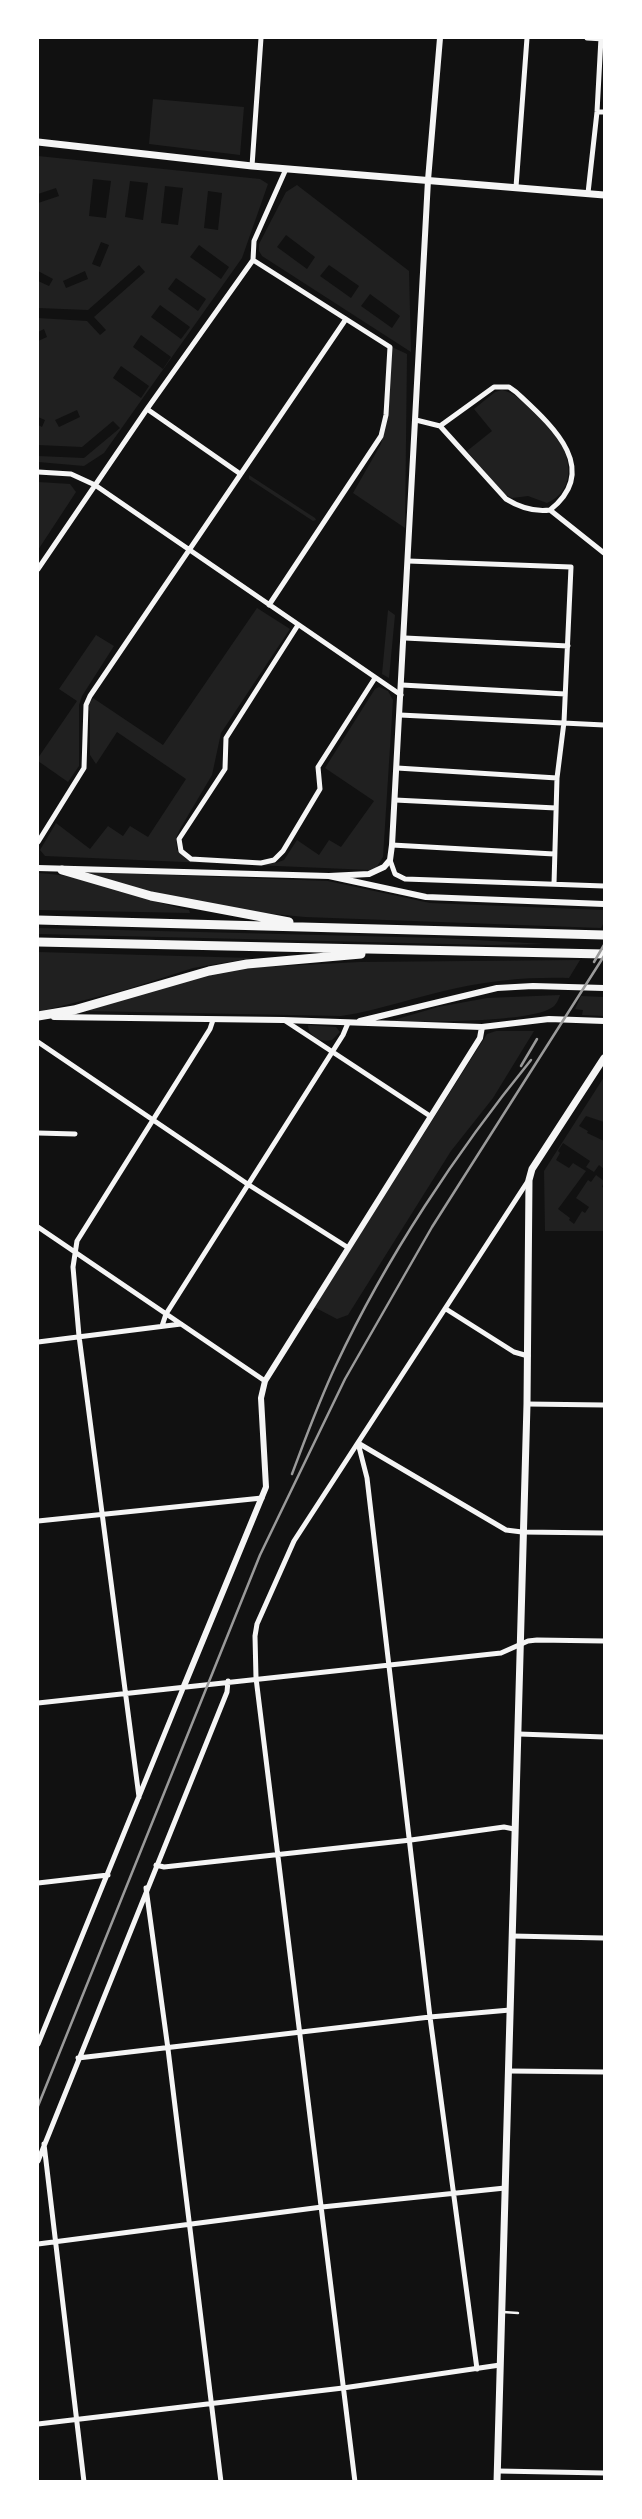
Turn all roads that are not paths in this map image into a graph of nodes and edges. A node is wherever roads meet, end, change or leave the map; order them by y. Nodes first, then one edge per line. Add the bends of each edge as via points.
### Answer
1 (261, 38) edge
2 (440, 38) edge
3 (527, 38) edge
4 (587, 38) edge
5 (602, 38) edge
6 (597, 112) junction
7 (604, 112) edge
8 (38, 142) edge
9 (252, 166) junction
10 (286, 169) junction
11 (428, 180) junction
12 (516, 187) junction
13 (588, 194) junction
14 (604, 195) edge
15 (253, 260) junction
16 (346, 319) junction
17 (147, 409) junction
18 (416, 420) junction
19 (440, 426) junction
20 (38, 472) edge
21 (239, 473) junction
22 (95, 485) junction
23 (550, 510) junction
24 (188, 549) junction
25 (604, 553) edge
26 (408, 561) junction
27 (38, 569) edge
28 (269, 605) junction
29 (298, 625) junction
30 (405, 638) junction
31 (568, 646) junction
32 (375, 678) junction
33 (402, 685) junction
34 (401, 694) junction
35 (565, 694) junction
36 (400, 714) junction
37 (564, 722) junction
38 (604, 725) edge
39 (397, 768) junction
40 (557, 778) junction
41 (395, 800) junction
42 (556, 808) junction
43 (38, 842) edge
44 (392, 845) junction
45 (554, 854) junction
46 (390, 860) junction
47 (38, 868) edge
48 (62, 870) junction
49 (329, 876) junction
50 (554, 884) junction
51 (604, 886) edge
52 (604, 904) edge
53 (38, 920) edge
54 (321, 927) junction
55 (604, 935) edge
56 (38, 942) edge
57 (401, 950) junction
58 (604, 954) edge
59 (604, 988) edge
60 (38, 1016) edge
61 (213, 1020) junction
62 (284, 1020) junction
63 (604, 1021) edge
64 (350, 1023) junction
65 (482, 1027) junction
66 (38, 1042) edge
67 (332, 1052) junction
68 (604, 1058) edge
69 (430, 1116) junction
70 (153, 1120) junction
71 (38, 1132) edge
72 (74, 1134) dead end
73 (529, 1180) junction
74 (249, 1185) junction
75 (38, 1228) edge
76 (347, 1247) junction
77 (75, 1253) junction
78 (446, 1309) junction
79 (166, 1314) junction
80 (181, 1324) junction
81 (162, 1326) junction
82 (79, 1336) junction
83 (38, 1342) edge
84 (528, 1356) junction
85 (265, 1381) junction
86 (527, 1404) junction
87 (604, 1405) edge
88 (358, 1443) junction
89 (262, 1498) junction
90 (102, 1515) junction
91 (38, 1521) edge
92 (522, 1532) junction
93 (604, 1533) edge
94 (604, 1641) edge
95 (520, 1644) junction
96 (391, 1665) junction
97 (256, 1678) junction
98 (228, 1681) junction
99 (184, 1686) junction
100 (124, 1693) junction
101 (38, 1703) edge
102 (519, 1734) junction
103 (604, 1737) edge
104 (139, 1797) junction
105 (514, 1829) junction
106 (411, 1840) junction
107 (279, 1855) junction
108 (156, 1865) junction
109 (108, 1875) junction
110 (38, 1883) edge
111 (146, 1888) junction
112 (512, 1936) junction
113 (604, 1938) edge
114 (510, 2010) junction
115 (430, 2017) junction
116 (301, 2032) junction
117 (38, 2044) edge
118 (168, 2049) junction
119 (78, 2058) junction
120 (509, 2071) junction
121 (604, 2072) edge
122 (44, 2144) junction
123 (38, 2161) edge
124 (504, 2188) junction
125 (454, 2194) junction
126 (322, 2207) junction
127 (189, 2225) junction
128 (55, 2242) junction
129 (38, 2244) edge
130 (503, 2312) junction
131 (518, 2313) dead end
132 (500, 2365) junction
133 (477, 2369) junction
134 (343, 2388) junction
135 (212, 2403) junction
136 (77, 2418) junction
137 (38, 2424) edge
138 (498, 2471) junction
139 (604, 2473) edge
140 (84, 2482) edge
141 (221, 2482) edge
142 (355, 2482) edge
143 (497, 2482) edge

1 - 9 street
2 - 11 street
3 - 12 street
4 - 5 street
5 - 6 street
6 - 7 street
6 - 13 street
8 - 9 main road
9 - 10 main road
10 - 11 main road
10 - 15 street via 254,241
11 - 12 main road
11 - 18 street
12 - 13 main road
13 - 14 main road
15 - 16 street
15 - 17 street
16 - 21 street
16 - 28 street via 390,347 386,415 381,436
17 - 21 street
17 - 22 street
18 - 19 street
18 - 26 street
19 - 23 street via 506,499 540,511
19 - 23 street via 494,387 508,387 516,392 556,430 571,464 573,478 569,490
20 - 22 street via 71,474
21 - 24 street
22 - 24 street
22 - 27 street
23 - 25 street
24 - 28 street
24 - 43 street via 90,696 86,705 84,768
26 - 30 street
26 - 31 street via 571,567
28 - 29 street
29 - 32 street
29 - 32 street via 226,738 225,769 179,839 181,852 191,859 261,863 274,860 283,851 320,789 318,767
30 - 31 street
30 - 33 street
31 - 35 street
32 - 34 street
33 - 34 street
33 - 35 street
34 - 36 street
35 - 37 street
36 - 37 street
36 - 39 street
37 - 38 street
37 - 40 street
39 - 40 street
39 - 41 street
40 - 42 street
41 - 42 street
41 - 44 street
42 - 45 street
44 - 45 street
44 - 46 street
45 - 50 street
46 - 49 street via 369,874
46 - 50 street via 392,870 405,878
47 - 48 street
48 - 49 street
48 - 54 highway via 151,896
49 - 52 street via 426,897
50 - 51 street
53 - 54 highway
54 - 55 highway
56 - 57 highway
57 - 58 highway
57 - 60 highway via 247,964 208,971 74,1010
59 - 64 street via 497,988
60 - 61 street
61 - 62 street
61 - 70 street
62 - 64 street
62 - 67 street
63 - 65 street via 550,1019
64 - 65 street
64 - 67 street
65 - 69 street via 480,1038
66 - 70 street
67 - 69 street
67 - 74 street
68 - 73 main road via 532,1169
69 - 76 street
70 - 74 street
70 - 77 street via 78,1241
71 - 72 street
73 - 78 street
73 - 84 main road
74 - 76 street
74 - 79 street
75 - 77 street
76 - 85 street
77 - 79 street
77 - 82 street via 73,1266
78 - 84 street via 514,1352
78 - 88 street
79 - 80 street
79 - 81 street
80 - 81 street
80 - 85 street
81 - 82 street
82 - 83 street
82 - 90 street
84 - 86 main road
85 - 89 street via 262,1398 267,1478
86 - 87 street
86 - 92 main road
88 - 92 street via 506,1530
88 - 96 street via 367,1478
88 - 97 street via 285,1559 256,1630
89 - 90 street
89 - 99 street
90 - 91 street
90 - 100 street
92 - 93 street
92 - 95 main road
94 - 95 street via 537,1640
95 - 96 street via 501,1653
95 - 102 main road
96 - 97 street
96 - 106 street
97 - 98 street
97 - 107 street
98 - 99 street
98 - 108 street via 227,1692
99 - 100 street
99 - 104 street
100 - 101 street
100 - 104 street
102 - 103 street
102 - 105 main road
104 - 109 street
105 - 106 street via 504,1827
105 - 112 main road
106 - 107 street
106 - 115 street
107 - 108 street via 164,1867
107 - 116 street
108 - 111 street
109 - 110 street
109 - 117 street
111 - 118 street
111 - 119 street
112 - 113 street
112 - 114 main road
114 - 115 street
114 - 120 main road
115 - 116 street
115 - 125 street
116 - 118 street
116 - 126 street
118 - 119 street
118 - 127 street
119 - 122 street
120 - 121 street
120 - 124 main road
122 - 123 street
122 - 128 street
124 - 125 street
124 - 130 main road
125 - 126 street
125 - 133 street
126 - 127 street
126 - 134 street
127 - 128 street
127 - 135 street
128 - 129 street
128 - 136 street
130 - 131 lane
130 - 132 main road
132 - 133 street
132 - 138 main road
133 - 134 street
134 - 135 street
134 - 142 street
135 - 136 street
135 - 141 street
136 - 137 street
136 - 140 street
138 - 139 street
138 - 143 main road

